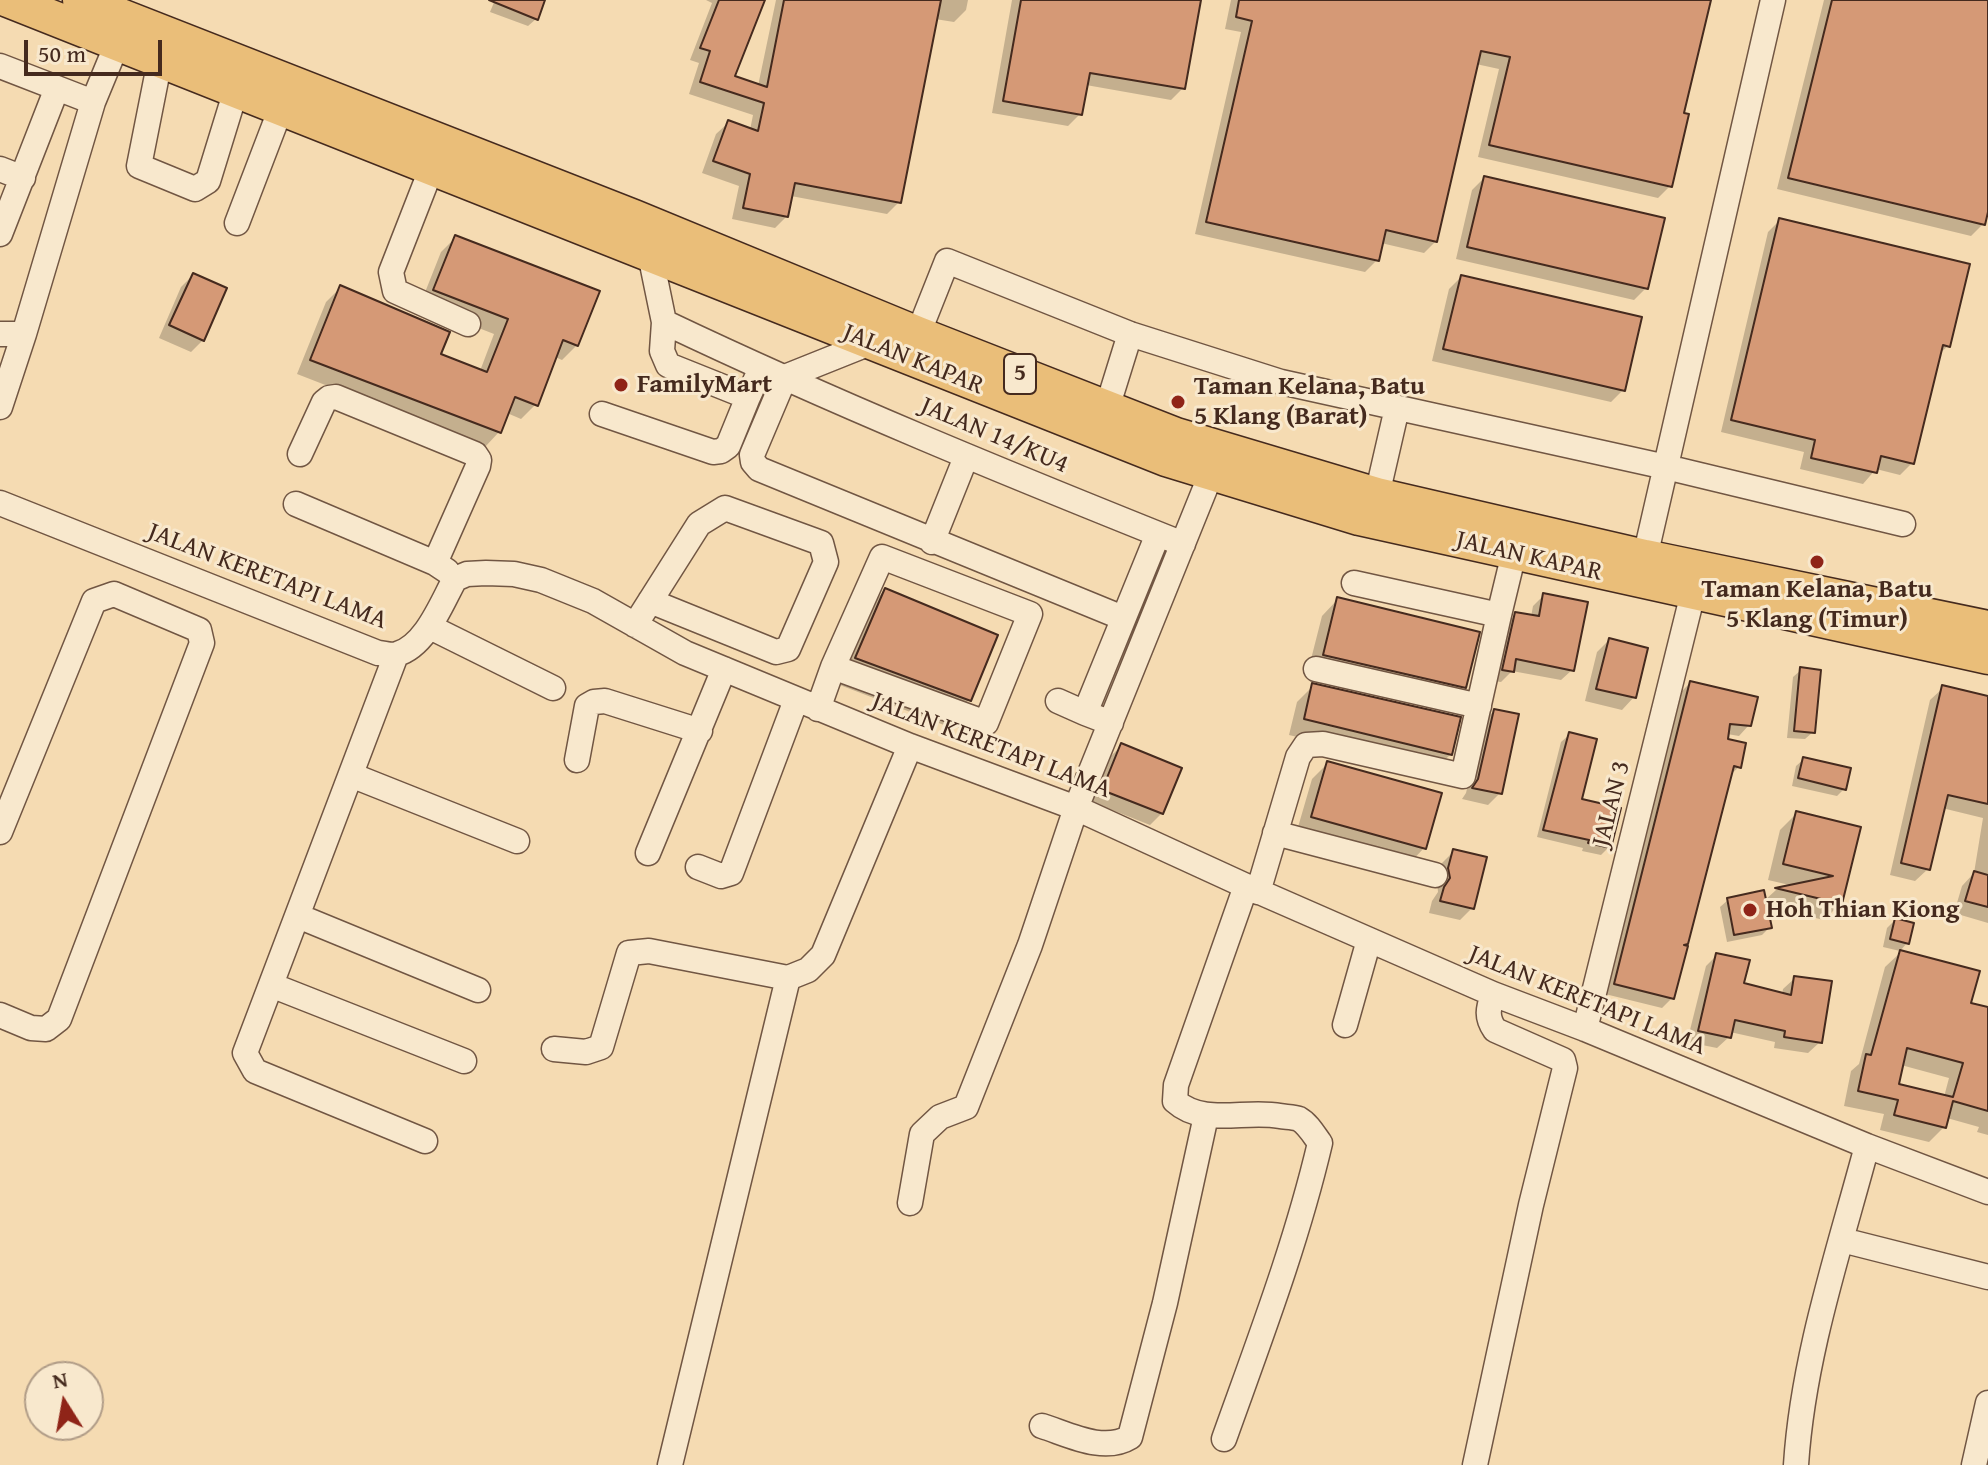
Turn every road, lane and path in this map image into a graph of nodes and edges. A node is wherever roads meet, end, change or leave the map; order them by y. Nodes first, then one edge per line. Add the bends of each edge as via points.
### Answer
1 (8, 0) edge
2 (80, 0) edge
3 (1773, 0) edge
4 (117, 44) junction
5 (160, 60) junction
6 (0, 66) edge
7 (57, 88) junction
8 (236, 90) junction
9 (93, 102) junction
10 (281, 108) junction
11 (432, 167) junction
12 (0, 169) edge
13 (23, 178) junction
14 (237, 223) dead end
15 (0, 234) edge
16 (650, 254) junction
17 (664, 322) junction
18 (468, 324) dead end
19 (12, 334) edge
20 (918, 334) junction
21 (1130, 334) junction
22 (870, 343) junction
23 (761, 368) junction
24 (785, 377) junction
25 (748, 397) junction
26 (0, 407) edge
27 (1107, 408) junction
28 (1397, 408) junction
29 (602, 414) dead end
30 (300, 454) dead end
31 (966, 457) junction
32 (1666, 467) junction
33 (1211, 474) junction
34 (1377, 495) junction
35 (0, 503) edge
36 (296, 504) dead end
37 (1903, 524) dead end
38 (1158, 534) junction
39 (932, 542) junction
40 (1183, 544) junction
41 (126, 553) junction
42 (1514, 553) junction
43 (1645, 557) junction
44 (435, 563) junction
45 (455, 579) junction
46 (1354, 583) dead end
47 (1693, 593) junction
48 (114, 594) junction
49 (650, 601) junction
50 (1499, 615) junction
51 (1123, 618) junction
52 (635, 625) junction
53 (430, 627) junction
54 (1988, 628) edge
55 (396, 655) junction
56 (1988, 657) edge
57 (833, 667) junction
58 (724, 669) junction
59 (1316, 669) dead end
60 (553, 688) dead end
61 (1058, 701) dead end
62 (807, 704) junction
63 (1479, 706) junction
64 (1085, 713) junction
65 (1111, 723) junction
66 (700, 731) junction
67 (910, 746) junction
68 (577, 760) dead end
69 (351, 775) junction
70 (1076, 808) junction
71 (0, 832) edge
72 (1275, 833) junction
73 (517, 841) dead end
74 (648, 853) dead end
75 (698, 867) dead end
76 (1435, 875) dead end
77 (1252, 889) junction
78 (298, 916) junction
79 (1369, 940) junction
80 (788, 978) junction
81 (271, 985) junction
82 (478, 990) dead end
83 (1493, 994) junction
84 (0, 1015) edge
85 (1345, 1025) dead end
86 (1580, 1028) junction
87 (554, 1049) dead end
88 (1563, 1060) junction
89 (464, 1061) dead end
90 (1206, 1116) junction
91 (425, 1141) dead end
92 (1867, 1146) junction
93 (1988, 1192) edge
94 (910, 1203) dead end
95 (1842, 1240) junction
96 (1988, 1277) edge
97 (1988, 1403) edge
98 (1042, 1426) dead end
99 (1224, 1439) dead end
100 (670, 1465) edge
101 (1475, 1465) edge
102 (1796, 1465) edge
103 (1974, 1465) edge

1 - 4 highway, JALAN KAPAR / 5
2 - 20 highway, JALAN KAPAR / 5
3 - 32 street
4 - 5 highway, JALAN KAPAR / 5
4 - 9 street
5 - 8 highway, JALAN KAPAR / 5
5 - 8 street via 139,166 195,189 208,181
6 - 7 street
7 - 9 street
7 - 13 street
8 - 10 highway, JALAN KAPAR / 5
9 - 19 street
10 - 11 highway, JALAN KAPAR / 5
10 - 14 street
11 - 16 highway, JALAN KAPAR / 5
11 - 18 street via 391,272 395,291
12 - 13 street
13 - 15 street
16 - 17 street
16 - 22 highway, JALAN KAPAR / 5
17 - 23 street, JALAN 14/KU4
17 - 25 street via 662,351 668,365
19 - 26 street
20 - 21 street via 947,261
20 - 27 highway, JALAN KAPAR / 5
21 - 27 street
21 - 28 street via 1281,382
22 - 24 street
22 - 33 highway, JALAN KAPAR / 5
23 - 24 street, JALAN 14/KU4
23 - 25 street
24 - 31 street, JALAN 14/KU4
24 - 39 street via 752,455 759,469
25 - 29 street via 728,446 713,452
27 - 34 highway, JALAN KAPAR / 5 via 1176,435
28 - 32 street
28 - 34 street
30 - 44 street via 324,402 336,397 475,454 478,466
31 - 38 street, JALAN 14/KU4
31 - 39 street
32 - 37 street
32 - 43 street
33 - 40 street
33 - 42 highway, JALAN KAPAR / 5 via 1359,518
34 - 43 highway, JALAN KAPAR / 5
35 - 41 street, JALAN KERETAPI LAMA
36 - 44 street
38 - 40 street, JALAN 14/KU4
38 - 51 street
39 - 51 street
40 - 65 street
41 - 48 street
41 - 55 street, JALAN KERETAPI LAMA via 378,653
42 - 47 highway, JALAN KAPAR / 5
42 - 50 street
43 - 54 highway, JALAN KAPAR / 5
44 - 45 street
45 - 52 street, JALAN KERETAPI LAMA via 486,573 541,580
45 - 53 street, JALAN KERETAPI LAMA
46 - 50 street
47 - 56 highway, JALAN KAPAR / 5
47 - 86 street, JALAN 3
48 - 71 street via 94,601
48 - 84 street via 199,630 202,643 59,1019 46,1029 31,1028
49 - 49 street via 699,524 725,508 821,543 826,562 788,649 776,652
49 - 52 street
50 - 63 street
51 - 64 street
52 - 58 street, JALAN KERETAPI LAMA
53 - 55 street, JALAN KERETAPI LAMA
53 - 60 street
55 - 69 street
57 - 57 street via 882,557 1030,614 986,723
57 - 62 street
58 - 62 street, JALAN KERETAPI LAMA
58 - 66 street
59 - 63 street
61 - 64 street
62 - 67 street, JALAN KERETAPI LAMA
62 - 75 street via 731,873 721,876
63 - 72 street via 1463,776 1323,744 1306,745
64 - 65 street
65 - 70 street
66 - 68 street via 594,702 587,706
66 - 74 street
67 - 70 street, JALAN KERETAPI LAMA
67 - 80 street via 823,955 808,970
69 - 73 street
69 - 78 street
70 - 77 street, JALAN KERETAPI LAMA
70 - 94 street via 1030,945 966,1107 940,1117 922,1134
72 - 76 street
72 - 77 street
77 - 79 street, JALAN KERETAPI LAMA
77 - 90 street via 1176,1085 1175,1101
78 - 81 street
78 - 82 street
79 - 83 street, JALAN KERETAPI LAMA
79 - 85 street
80 - 87 street via 649,951 629,953 601,1047 586,1052
80 - 100 street
81 - 89 street
81 - 91 street via 245,1053 255,1071
83 - 86 street, JALAN KERETAPI LAMA
83 - 88 street via 1487,1011 1495,1030
86 - 88 street, JALAN 3
86 - 92 street, JALAN KERETAPI LAMA
88 - 101 street, JALAN 3
90 - 98 street via 1130,1437 1107,1446
90 - 99 street via 1264,1113 1298,1119 1320,1143 1295,1238
92 - 93 street, JALAN KERETAPI LAMA
92 - 95 street
95 - 96 street
95 - 102 street via 1799,1416
97 - 103 street

